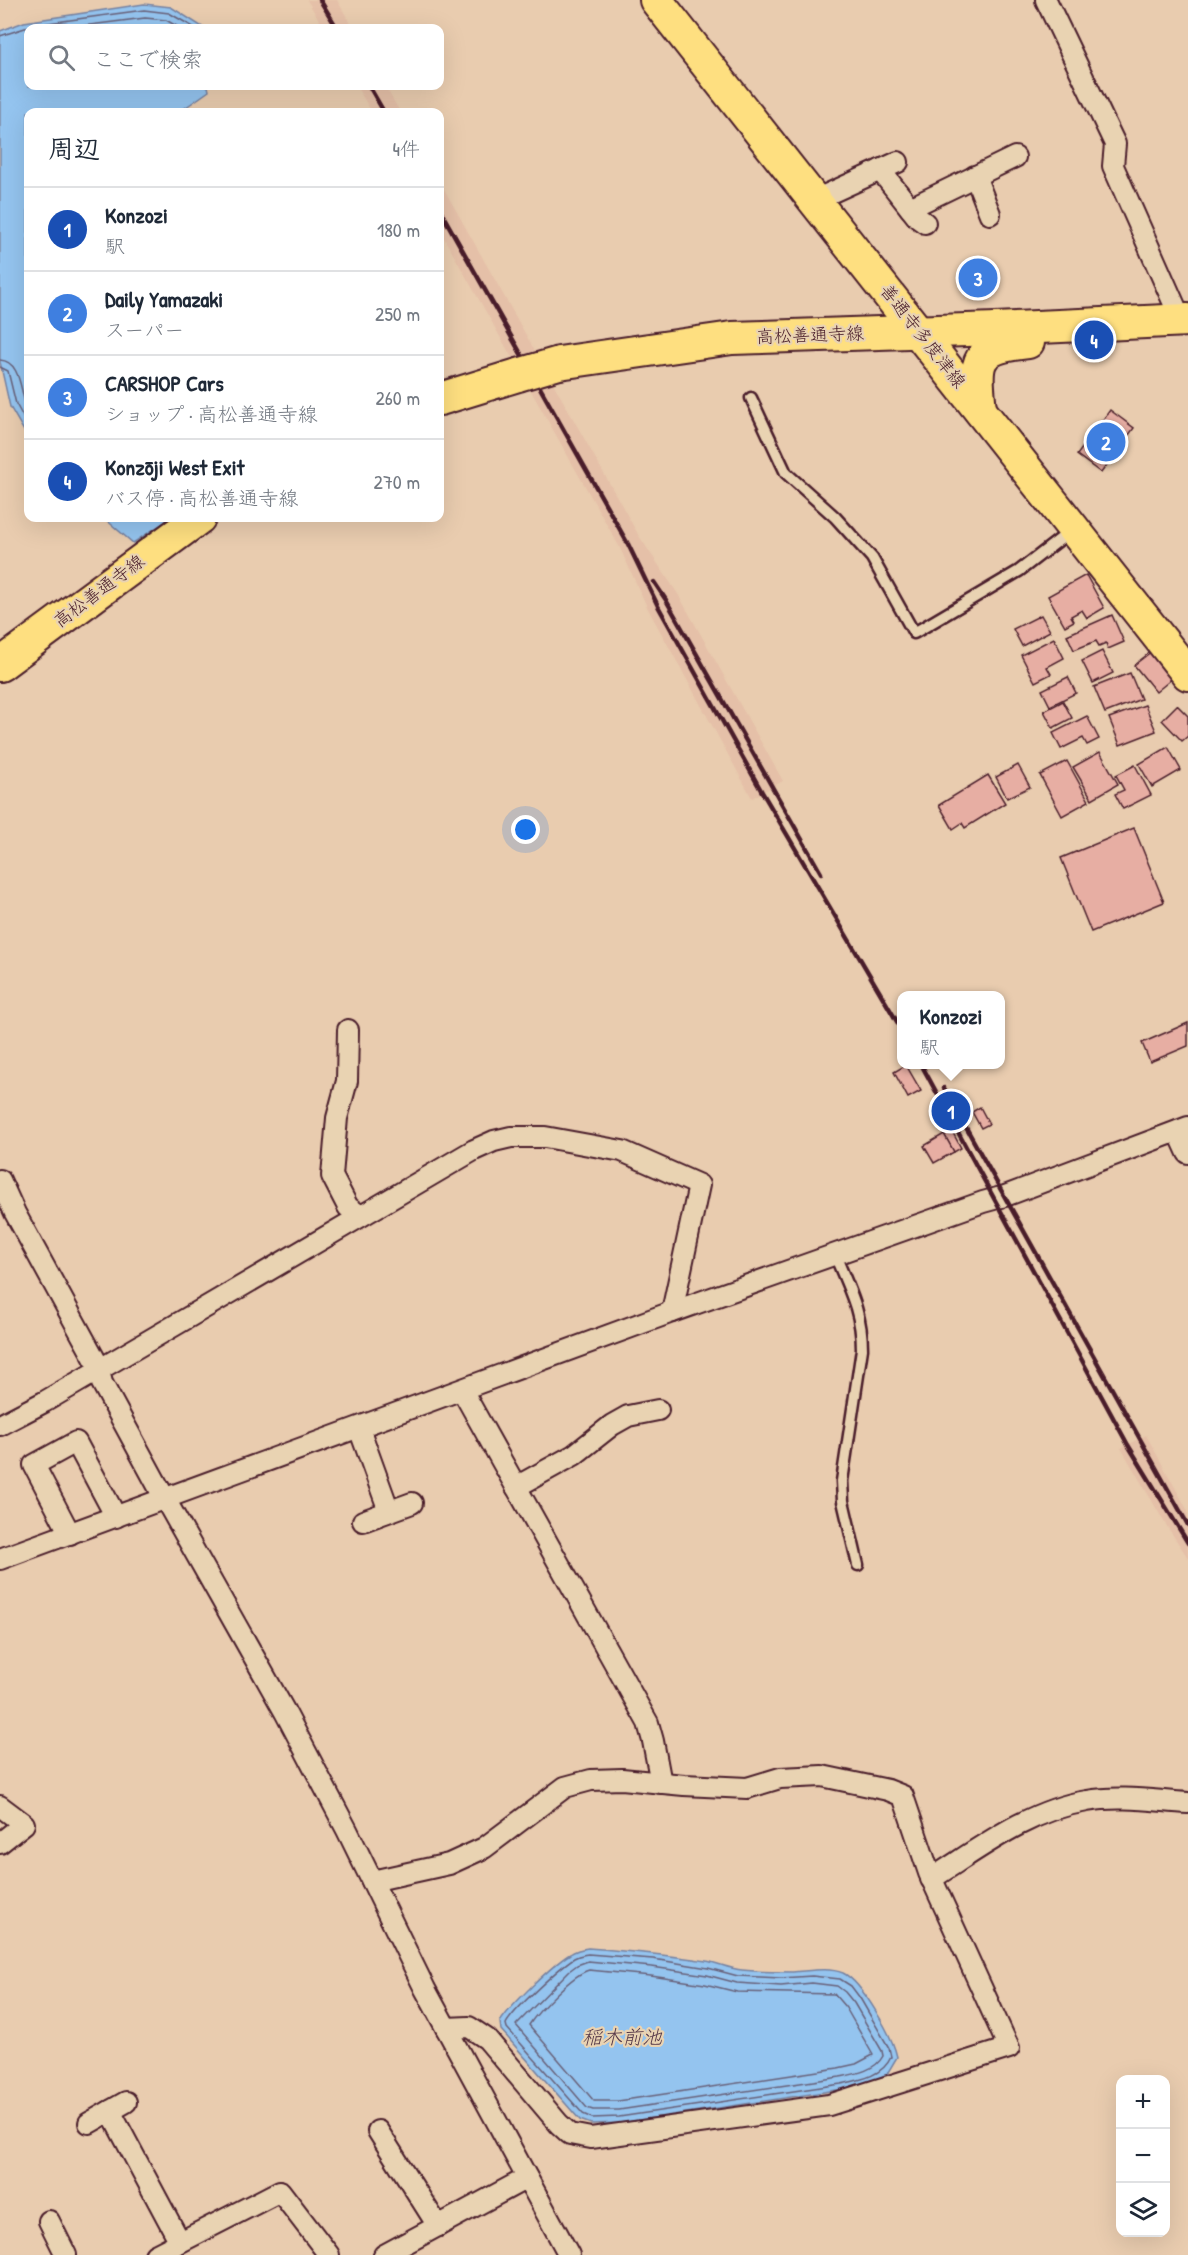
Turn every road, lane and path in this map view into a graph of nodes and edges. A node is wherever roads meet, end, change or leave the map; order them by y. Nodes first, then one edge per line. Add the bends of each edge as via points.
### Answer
1 (656, 0) edge
2 (1046, 0) edge
3 (1015, 157) dead end
4 (975, 176) junction
5 (815, 200) junction
6 (910, 208) junction
7 (990, 214) dead end
8 (924, 223) dead end
9 (872, 270) junction
10 (1181, 313) edge
11 (1125, 323) junction
12 (962, 330) junction
13 (918, 332) junction
14 (732, 338) junction
15 (948, 369) junction
16 (444, 398) edge
17 (750, 398) dead end
18 (980, 410) junction
19 (193, 522) edge
20 (1074, 528) junction
21 (0, 665) edge
22 (1188, 674) edge
23 (348, 1030) dead end
24 (1183, 1129) edge
25 (1188, 1154) edge
26 (0, 1180) edge
27 (361, 1216) junction
28 (835, 1255) junction
29 (672, 1312) junction
30 (99, 1370) junction
31 (462, 1390) junction
32 (658, 1410) dead end
33 (0, 1425) edge
34 (359, 1428) junction
35 (516, 1487) junction
36 (165, 1499) junction
37 (412, 1503) dead end
38 (389, 1511) junction
39 (116, 1517) junction
40 (363, 1521) dead end
41 (70, 1534) junction
42 (0, 1559) edge
43 (858, 1565) dead end
44 (661, 1783) junction
45 (1188, 1803) edge
46 (0, 1806) edge
47 (0, 1843) edge
48 (931, 1879) junction
49 (372, 1881) junction
50 (446, 2028) junction
51 (88, 2123) dead end
52 (378, 2131) dead end
53 (527, 2178) junction
54 (49, 2221) dead end
55 (438, 2226) junction
56 (180, 2242) junction
57 (66, 2255) edge
58 (155, 2255) edge
59 (329, 2255) edge
60 (384, 2255) edge
61 (569, 2255) edge

1 - 5 main road, 善通寺多度津線
2 - 10 street via 1115,144 1113,166
3 - 4 street
4 - 6 street
4 - 7 street
5 - 6 street via 889,166
5 - 9 main road, 善通寺多度津線
6 - 8 street
9 - 13 main road, 善通寺多度津線
9 - 14 main road via 875,297 865,322 765,328
10 - 11 main road, 高松善通寺線
11 - 12 main road, 高松善通寺線
11 - 18 main road via 1100,334 989,350 980,360 977,378
12 - 13 main road, 高松善通寺線
12 - 15 main road via 947,344
13 - 14 main road, 高松善通寺線
13 - 15 main road, 善通寺多度津線
14 - 16 main road, 高松善通寺線, bridge via 559,363
15 - 18 main road, 善通寺多度津線
17 - 20 lane via 786,473 835,517 872,558 914,633 1019,571
18 - 20 main road, 善通寺多度津線
19 - 21 main road, 高松善通寺線
20 - 22 main road, 善通寺多度津線
23 - 27 street via 347,1081 338,1118 332,1176 348,1207
24 - 25 street
24 - 28 street
26 - 30 street
27 - 29 street via 494,1141 545,1137 622,1151 699,1185
27 - 30 street
28 - 29 street
28 - 43 lane via 862,1328 842,1480
29 - 31 street
30 - 33 street
30 - 36 street via 102,1383
31 - 34 street
31 - 35 street
32 - 35 street via 628,1416 574,1455
34 - 36 street
34 - 38 street
35 - 44 street via 648,1723
36 - 39 street
36 - 49 street via 285,1712
37 - 38 street
38 - 40 street
39 - 41 street
39 - 41 street via 76,1442 34,1465
41 - 42 street
44 - 48 street via 747,1788 780,1778 822,1776 888,1790 903,1796
44 - 49 street via 591,1780 565,1787 484,1848 449,1864
45 - 48 street via 1110,1799 1065,1805 1009,1830
46 - 47 street via 24,1824
48 - 50 street via 1009,2048 829,2105 591,2138 570,2134 559,2124 487,2039 469,2027
49 - 50 street
50 - 53 street
51 - 56 street via 118,2107
52 - 55 street
53 - 55 street
53 - 61 street
54 - 57 street
55 - 60 street
56 - 58 street
56 - 59 street via 280,2192

